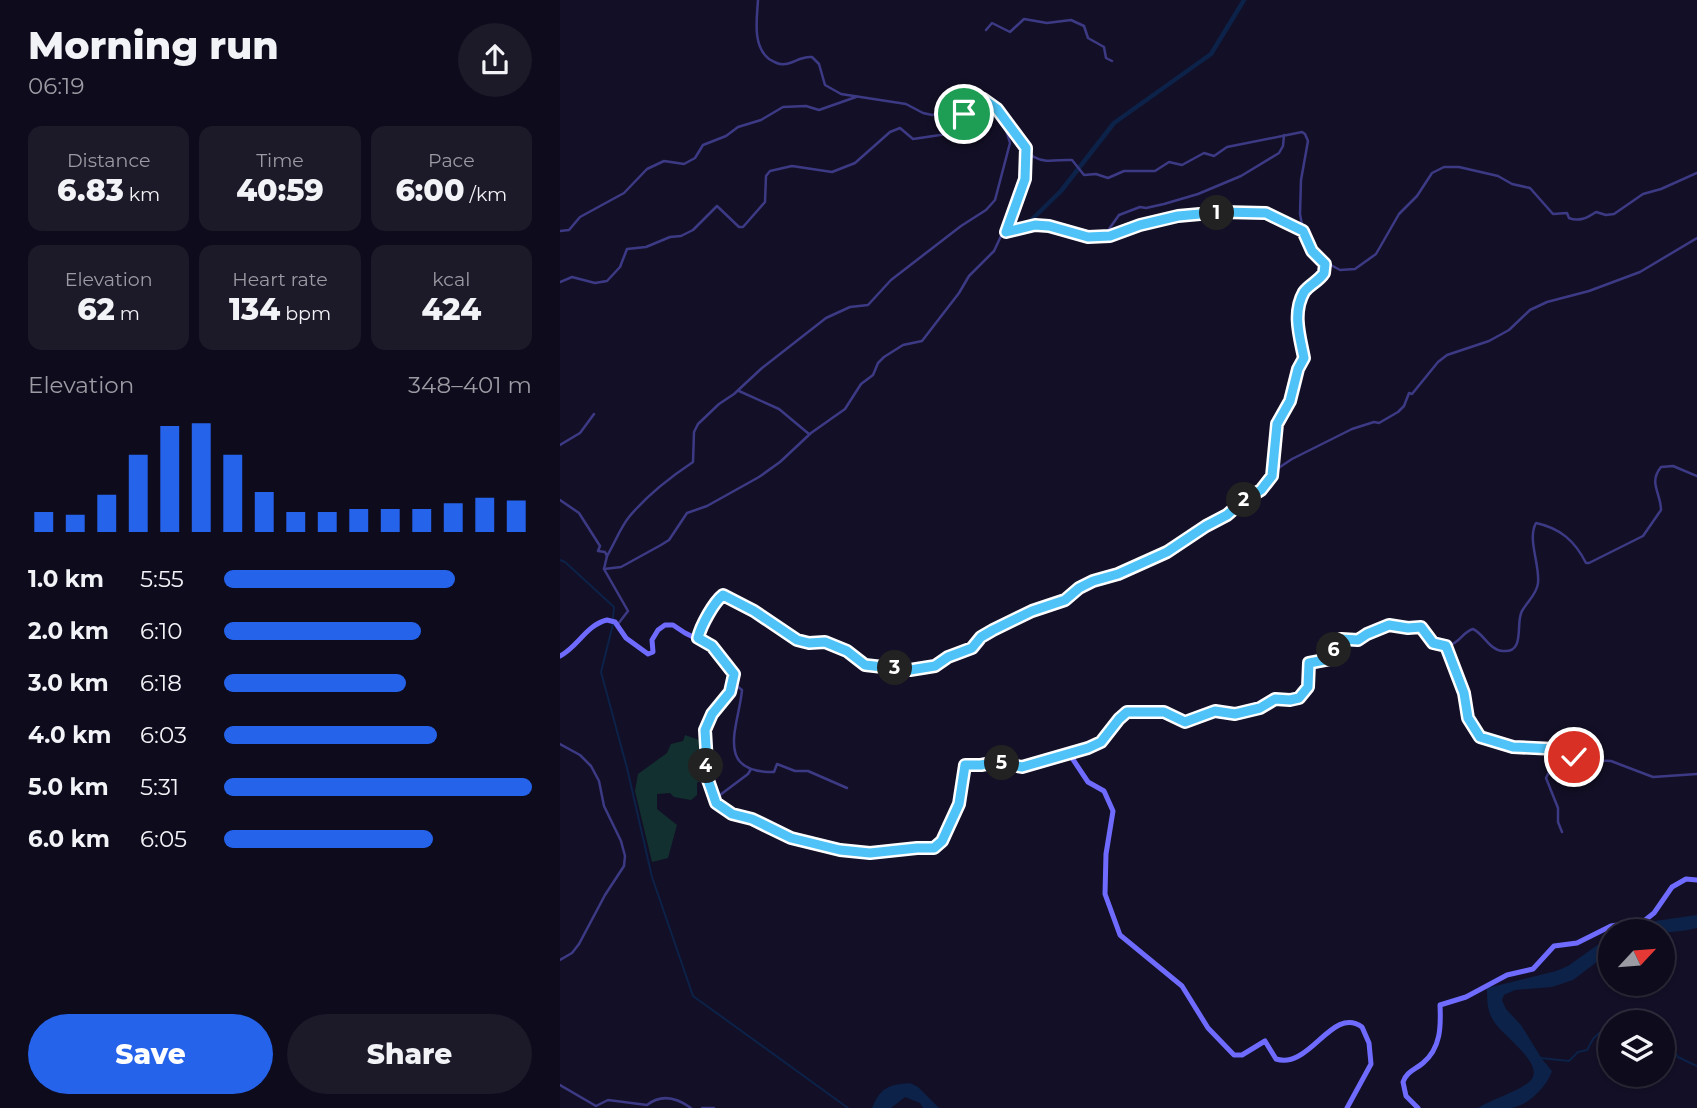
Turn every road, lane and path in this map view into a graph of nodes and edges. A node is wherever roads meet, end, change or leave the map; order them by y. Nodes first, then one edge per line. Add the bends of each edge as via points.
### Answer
1 (758, 0) edge
2 (985, 30) dead end
3 (1112, 61) dead end
4 (856, 97) junction
5 (983, 99) junction
6 (1011, 128) junction
7 (1284, 135) junction
8 (1026, 148) junction
9 (1032, 155) junction
10 (1026, 158) junction
11 (1697, 173) edge
12 (560, 231) edge
13 (1303, 231) junction
14 (1006, 232) junction
15 (1104, 236) junction
16 (1697, 238) edge
17 (1325, 264) junction
18 (560, 282) edge
19 (738, 391) junction
20 (594, 414) dead end
21 (809, 435) junction
22 (560, 445) edge
23 (1272, 476) junction
24 (1697, 476) edge
25 (560, 500) edge
26 (607, 556) junction
27 (604, 569) junction
28 (617, 625) junction
29 (698, 638) junction
30 (1446, 647) junction
31 (560, 656) edge
32 (733, 683) junction
33 (560, 744) edge
34 (1548, 748) junction
35 (1066, 753) junction
36 (751, 769) junction
37 (1697, 774) edge
38 (847, 788) dead end
39 (715, 800) junction
40 (1562, 832) dead end
41 (1697, 880) edge
42 (560, 960) edge
43 (560, 1085) edge
44 (691, 1108) edge
45 (702, 1108) edge
46 (715, 1108) edge
47 (1347, 1108) edge
48 (1418, 1108) edge

1 - 4 street via 758,39 766,56 784,65 802,57 814,58 825,85
2 - 3 street via 992,23 1010,32 1024,19 1047,23 1071,20 1084,26 1088,38 1104,47 1106,58
4 - 5 street via 906,104 932,115 946,112 967,97
4 - 12 street via 819,110 783,107 738,127 704,145 695,158 683,164 664,162 647,169 624,193 580,217 569,230
5 - 6 street
5 - 18 street via 947,134 913,139 900,128 855,163 832,172 792,166 770,171 765,202 743,227 717,206 681,236 627,249 620,267 607,281 572,277
6 - 8 street
6 - 19 street via 1006,130 1010,143 995,200 986,210 891,280 868,305 838,313 800,337
7 - 9 street via 1227,147 1214,156 1204,153 1182,165 1169,162 1155,171 1124,172 1110,178 1084,175 1072,160 1052,162
7 - 13 street via 1302,132 1308,137 1301,180
7 - 15 street via 1279,153 1241,176 1198,194 1119,215
8 - 9 street
8 - 10 street
9 - 10 street
10 - 14 street via 1025,179
11 - 17 street via 1643,194 1614,214 1596,212 1573,220 1567,213 1553,214 1530,188 1498,176 1444,167 1432,173 1418,196 1399,214 1374,256 1348,271
13 - 15 street via 1266,213 1222,212 1152,221
13 - 17 street via 1312,251
14 - 15 street via 1035,225 1079,236
14 - 21 street via 922,341 903,345 884,357 845,409
16 - 23 street via 1640,272 1544,303 1489,341 1447,355 1409,393 1398,412 1319,445
17 - 23 street via 1323,276 1306,290 1301,301 1297,333 1304,358 1277,424
19 - 21 street via 779,409
19 - 26 street via 698,424 692,442 693,461 649,494
20 - 22 street via 580,433
21 - 27 street via 759,477 687,513 669,540 621,567
23 - 29 street via 1227,515 1167,552 1093,581 1065,600 993,630 972,648 935,666 910,670 865,665 825,642 797,640 723,595
24 - 30 street via 1673,466 1661,467 1654,480 1661,512 1644,534 1588,563 1566,536 1536,523 1532,534 1538,584 1519,616 1516,645 1500,651 1472,629
25 - 26 street via 581,515 600,546 598,551
26 - 27 street
27 - 28 street via 628,611
28 - 29 main road via 648,654 653,652 653,637 665,625
28 - 31 main road via 600,621
29 - 32 main road via 722,657 734,673
30 - 34 street via 1464,693 1468,718 1478,735 1503,745
30 - 35 street via 1433,643 1421,627 1389,625 1358,640 1341,639 1330,659 1309,663 1308,687 1296,699 1275,699 1235,714 1215,711 1185,722 1164,712 1127,712 1101,743
32 - 36 street via 742,690 732,739 741,761
32 - 39 main road via 705,730 708,780
33 - 42 street via 592,766 625,860 579,944
34 - 37 street via 1576,758 1612,762 1653,777
34 - 40 street via 1546,779
35 - 39 main road via 1019,768 997,762 965,765 959,804 942,841 931,849 870,853 835,849 732,814
35 - 47 main road via 1089,783 1104,790 1113,811 1105,854 1105,894 1120,935 1182,986 1209,1028 1234,1055 1265,1041 1276,1059 1292,1060 1344,1023 1362,1027 1371,1064
36 - 38 street via 774,772 777,764
36 - 39 street
41 - 48 main road via 1686,879 1672,887 1649,918 1611,926 1577,943 1554,946 1533,969 1507,975 1466,997 1441,1004 1437,1043 1403,1082 1406,1096
43 - 44 street via 597,1106 608,1100 650,1104 664,1097
45 - 46 street

